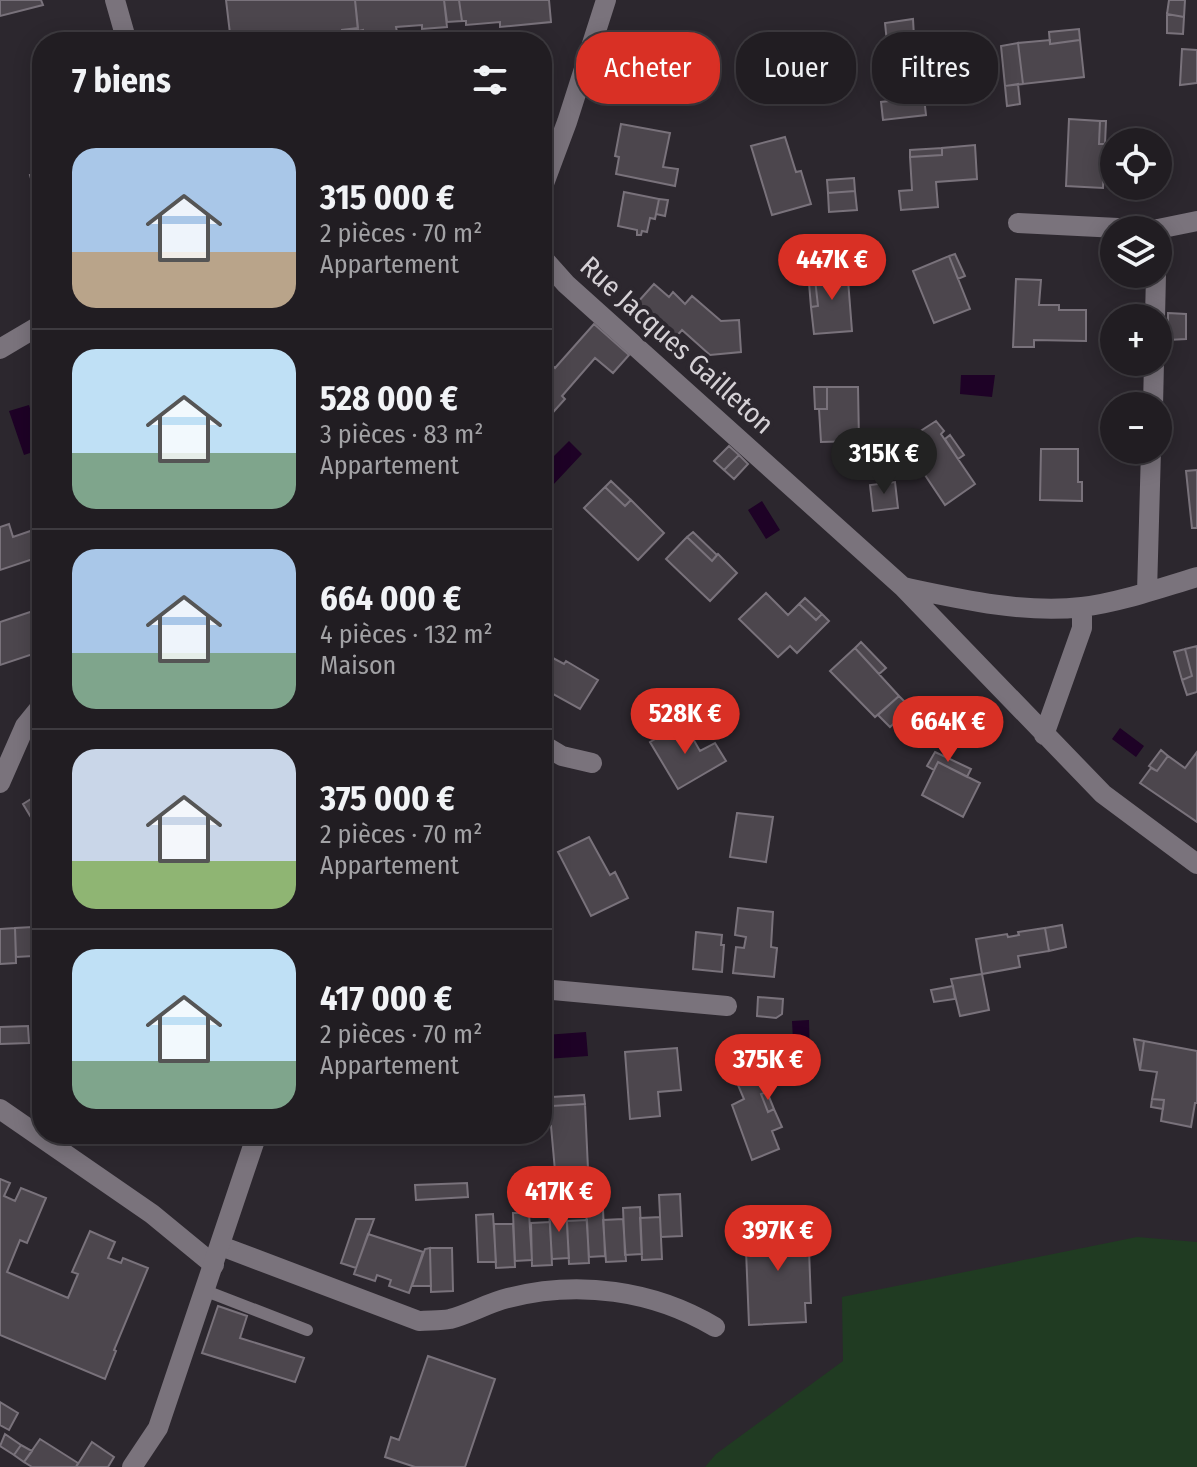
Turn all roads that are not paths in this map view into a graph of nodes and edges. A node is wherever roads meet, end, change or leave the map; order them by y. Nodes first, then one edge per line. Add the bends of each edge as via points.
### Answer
1 (115, 0) edge
2 (606, 0) edge
3 (124, 32) edge
4 (552, 162) edge
5 (1197, 221) edge
6 (1018, 223) dead end
7 (1100, 227) edge
8 (1172, 227) edge
9 (552, 268) edge
10 (32, 330) edge
11 (0, 349) edge
12 (1151, 464) edge
13 (1197, 577) edge
14 (903, 587) junction
15 (1147, 592) junction
16 (1082, 607) junction
17 (32, 717) edge
18 (1044, 735) junction
19 (552, 750) edge
20 (592, 763) dead end
21 (0, 783) edge
22 (1197, 864) edge
23 (552, 990) edge
24 (727, 1006) dead end
25 (0, 1109) edge
26 (32, 1131) edge
27 (51, 1144) edge
28 (254, 1144) edge
29 (217, 1256) junction
30 (206, 1291) junction
31 (715, 1327) dead end
32 (307, 1330) dead end
33 (132, 1467) edge

1 - 3 street
2 - 4 street
5 - 8 street
6 - 7 street
9 - 14 street, Rue Jacques Gailleton
10 - 11 street
12 - 15 street
13 - 15 street
14 - 16 street via 1019,606
14 - 18 street, Rue Jacques Gailleton
15 - 16 street
16 - 18 street via 1082,628
17 - 21 street
18 - 22 street, Rue Jacques Gailleton via 1103,794
19 - 20 street
23 - 24 street
25 - 26 street
27 - 29 street
28 - 29 street
29 - 30 street
29 - 31 street via 419,1321 447,1320 506,1298 586,1288 637,1294
30 - 32 lane
30 - 33 street via 158,1428

